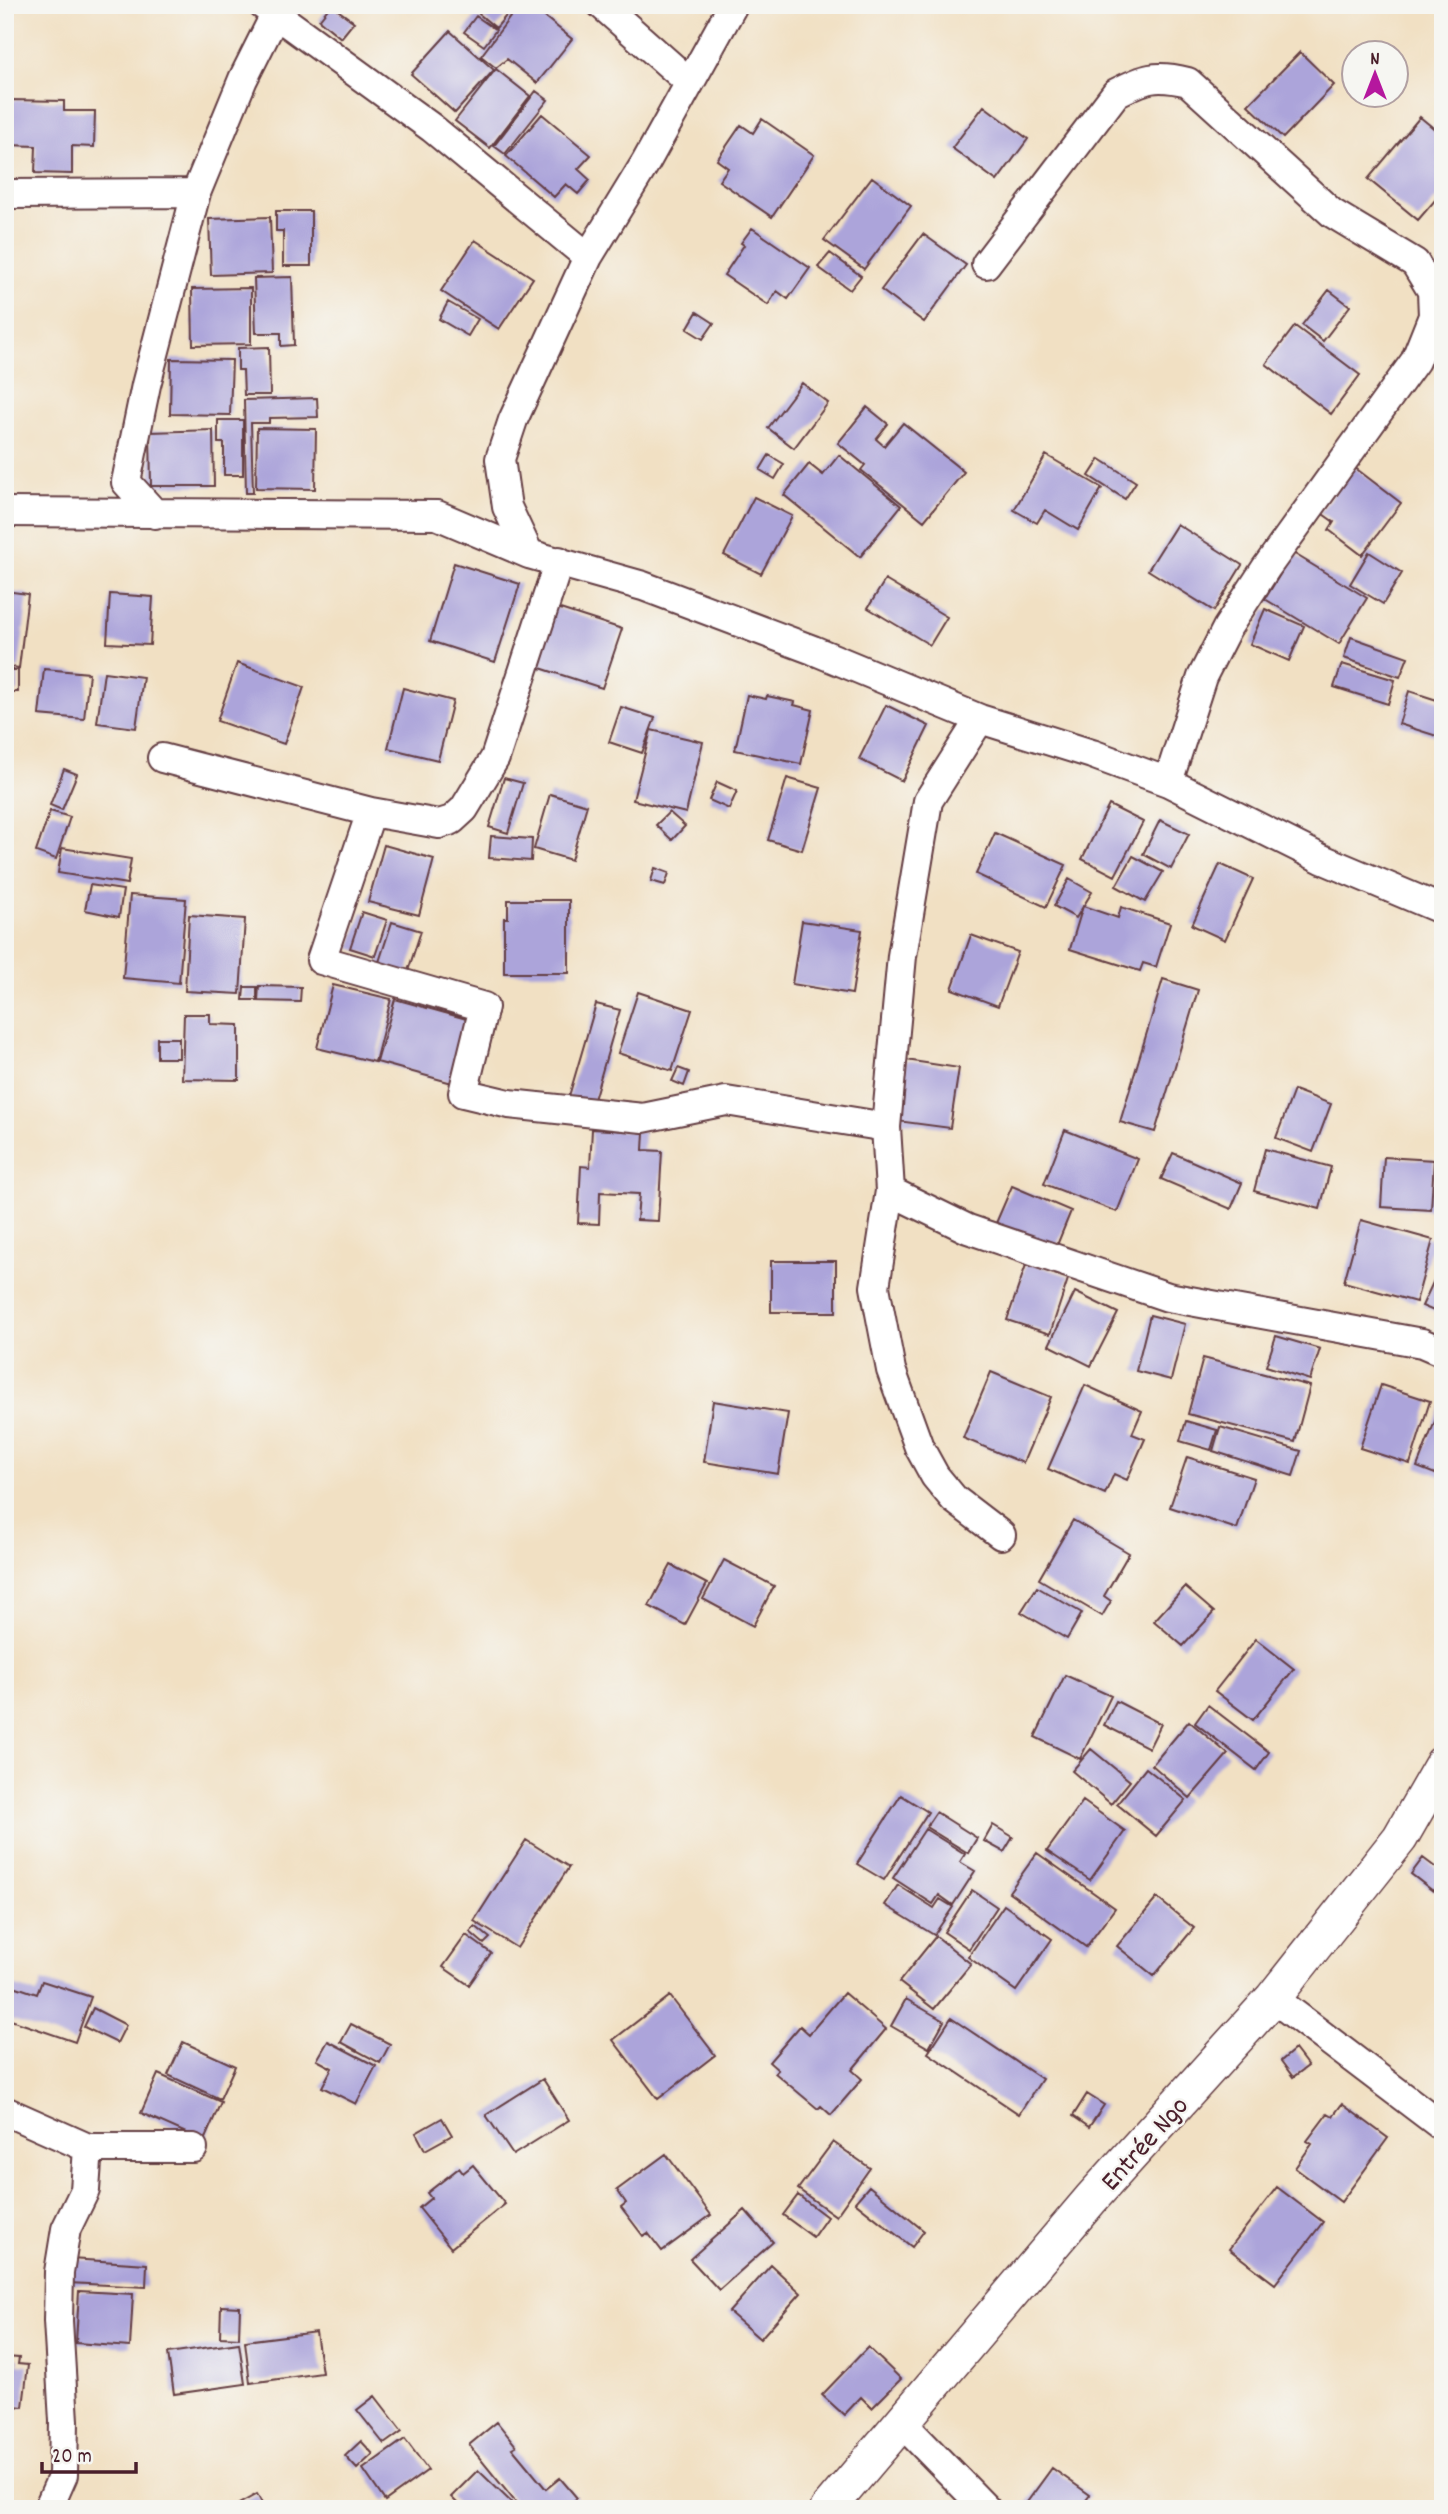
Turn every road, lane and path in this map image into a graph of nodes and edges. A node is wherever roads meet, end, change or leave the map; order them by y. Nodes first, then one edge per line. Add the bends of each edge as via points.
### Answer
1 (602, 5) edge
2 (733, 5) edge
3 (269, 10) edge
4 (689, 82) junction
5 (196, 193) junction
6 (5, 194) edge
7 (588, 257) junction
8 (986, 264) dead end
9 (5, 512) edge
10 (155, 514) junction
11 (529, 554) junction
12 (559, 561) junction
13 (980, 719) junction
14 (162, 758) dead end
15 (1168, 782) junction
16 (371, 812) junction
17 (1443, 910) edge
18 (886, 1127) junction
19 (890, 1191) junction
20 (1443, 1352) edge
21 (1001, 1535) dead end
22 (1443, 1763) edge
23 (1273, 1998) junction
24 (5, 2111) edge
25 (1443, 2127) edge
26 (88, 2148) junction
27 (193, 2148) dead end
28 (901, 2422) junction
29 (48, 2509) edge
30 (828, 2509) edge
31 (986, 2509) edge

1 - 4 street
2 - 4 street
3 - 5 street
3 - 7 street via 432,128
4 - 7 street
5 - 6 street
5 - 10 street via 125,482
7 - 11 street via 500,459 507,507
8 - 15 street via 1116,93 1139,81 1165,76 1188,82 1332,213 1415,263 1432,291 1433,316 1415,361 1227,628 1202,677
9 - 10 street
10 - 11 street via 438,515
11 - 12 street
12 - 13 street via 695,605
12 - 16 street via 495,758 464,809 439,824
13 - 15 street
13 - 18 street via 928,801 902,956
14 - 16 street
15 - 17 street via 1322,859
16 - 18 street via 321,960 484,1007 463,1093 509,1104 643,1118 726,1101
18 - 19 street
19 - 20 street via 968,1229 1168,1297 1422,1343
19 - 21 street via 875,1287 891,1370 919,1447 935,1476 954,1499
22 - 23 street, Entrée Ngo via 1400,1838
23 - 25 street
23 - 28 street, Entrée Ngo via 1091,2199
24 - 26 street
26 - 27 street
26 - 29 street via 85,2190 66,2229 59,2272 63,2475
28 - 30 street, Entrée Ngo
28 - 31 street

